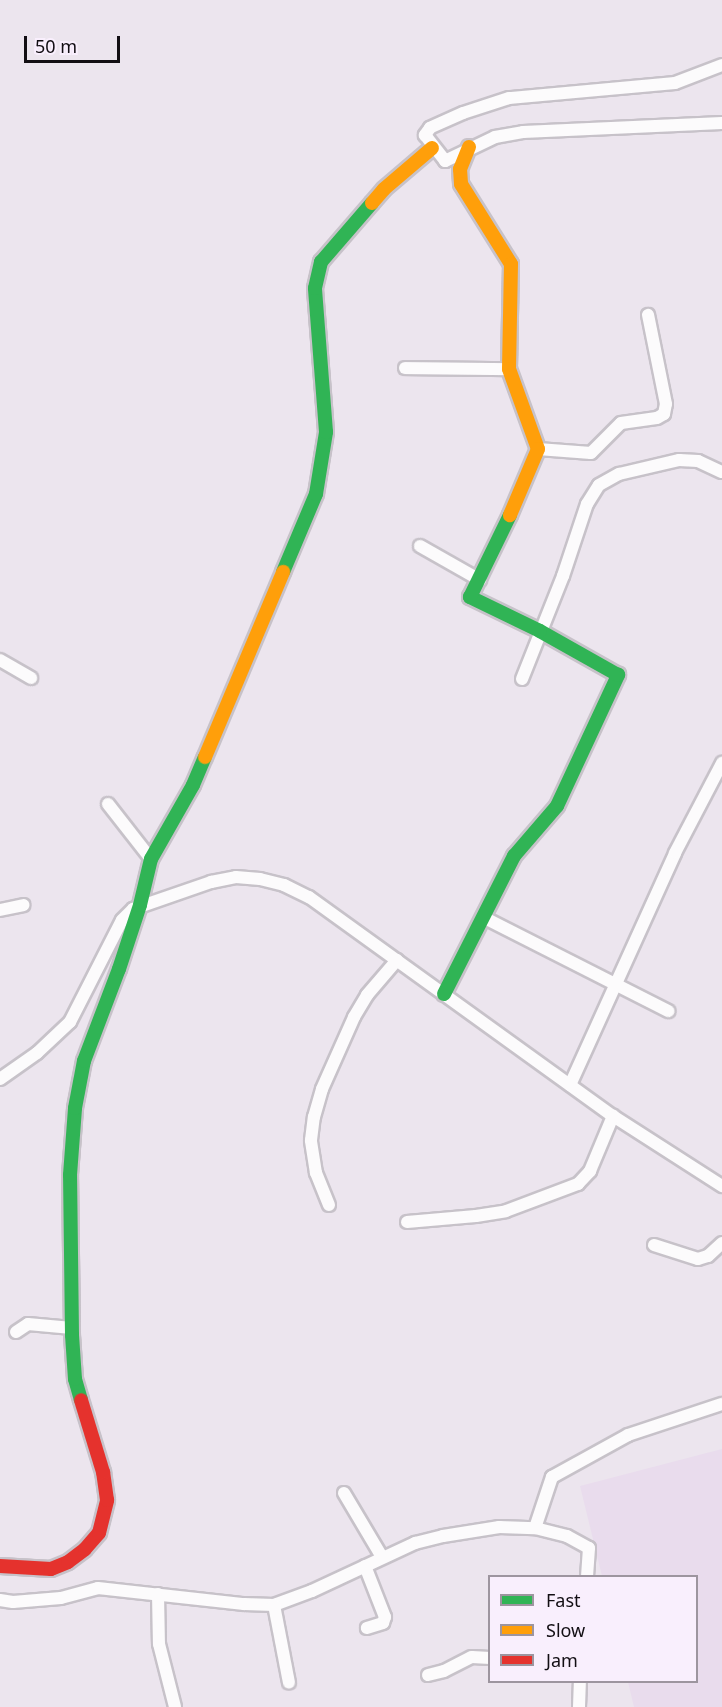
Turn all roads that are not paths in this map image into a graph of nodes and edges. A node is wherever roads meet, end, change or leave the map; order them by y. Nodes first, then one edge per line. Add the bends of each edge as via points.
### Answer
1 (722, 65) edge
2 (722, 123) edge
3 (469, 147) junction
4 (436, 153) junction
5 (648, 315) dead end
6 (405, 368) dead end
7 (509, 369) junction
8 (538, 449) junction
9 (722, 472) edge
10 (420, 546) dead end
11 (480, 580) junction
12 (540, 631) junction
13 (0, 660) edge
14 (31, 678) dead end
15 (522, 679) dead end
16 (722, 763) edge
17 (108, 804) dead end
18 (151, 859) junction
19 (23, 905) dead end
20 (140, 905) junction
21 (0, 910) edge
22 (483, 917) junction
23 (397, 960) junction
24 (616, 985) junction
25 (444, 994) junction
26 (668, 1011) dead end
27 (0, 1079) edge
28 (570, 1085) junction
29 (613, 1116) junction
30 (722, 1186) edge
31 (329, 1205) dead end
32 (407, 1222) dead end
33 (722, 1243) edge
34 (654, 1245) dead end
35 (72, 1328) junction
36 (16, 1332) dead end
37 (722, 1404) edge
38 (344, 1493) dead end
39 (536, 1528) junction
40 (382, 1557) junction
41 (0, 1566) edge
42 (365, 1566) junction
43 (587, 1575) edge
44 (158, 1594) junction
45 (0, 1600) edge
46 (274, 1605) junction
47 (367, 1629) dead end
48 (488, 1658) edge
49 (428, 1675) dead end
50 (289, 1683) dead end
51 (580, 1683) edge
52 (175, 1707) edge
53 (579, 1707) edge

1 - 4 street via 675,83 499,101 429,128 424,135
2 - 3 street via 546,130 502,136
3 - 4 street via 447,161
3 - 7 street via 460,169 461,184 512,269
4 - 18 street via 384,189 321,262 315,288 326,432 316,494 193,785
5 - 8 street via 666,404 663,414 621,423 591,453
6 - 7 street
7 - 8 street
8 - 11 street
9 - 12 street via 698,461 679,460 619,474 599,485 587,504
10 - 11 street
11 - 12 street via 470,597
12 - 15 street
12 - 22 street via 618,675 557,806 514,856
13 - 14 street
16 - 24 street via 675,853
17 - 18 street
18 - 20 street
19 - 21 street
20 - 23 street via 225,878 278,883 309,897
20 - 27 street via 122,920 70,1022 38,1053
20 - 35 street via 84,1061 75,1108 70,1175
22 - 24 street
22 - 25 street
23 - 25 street
23 - 31 street via 354,1017 314,1117 312,1151
24 - 26 street
24 - 28 street
25 - 28 street
28 - 29 street
29 - 30 street
29 - 32 street via 590,1171 578,1184 496,1213
33 - 34 street via 708,1256 698,1259
35 - 36 street via 28,1324
35 - 41 street via 75,1379 103,1472 107,1500 99,1533 68,1562 51,1569
37 - 39 street via 628,1435 552,1477
38 - 40 street
39 - 40 street via 499,1527 443,1536
39 - 43 street via 567,1536 589,1548
40 - 42 street
42 - 46 street
42 - 47 street via 385,1617 383,1623
44 - 45 street via 98,1588 61,1598
44 - 46 street
44 - 52 street via 159,1644
46 - 50 street
48 - 49 street via 472,1657
51 - 53 street

